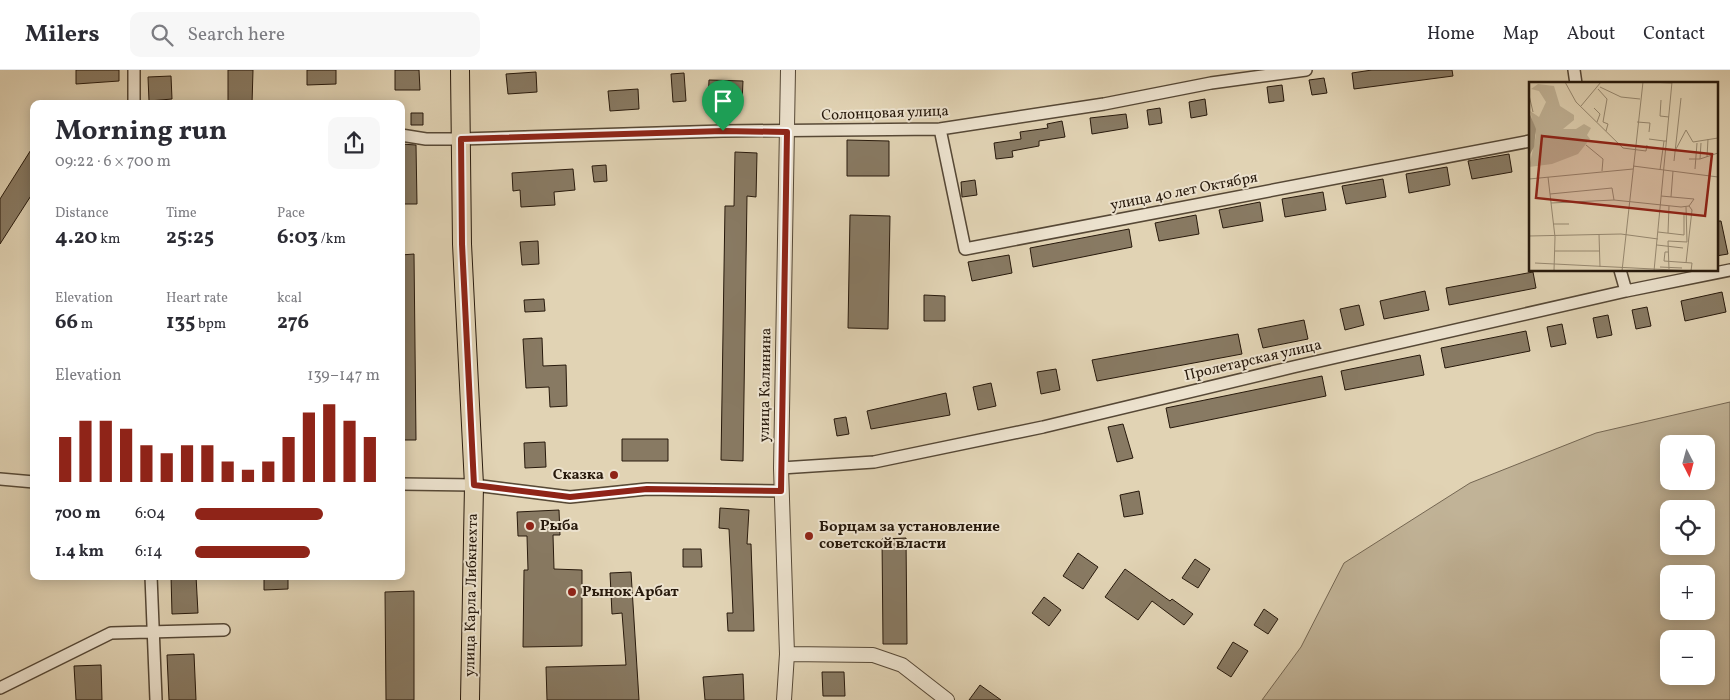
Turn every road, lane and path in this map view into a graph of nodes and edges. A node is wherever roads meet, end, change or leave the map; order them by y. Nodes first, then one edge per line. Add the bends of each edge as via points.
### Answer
1 (134, 70) edge
2 (460, 70) edge
3 (788, 70) edge
4 (1306, 70) edge
5 (134, 100) edge
6 (940, 128) junction
7 (787, 132) junction
8 (405, 135) edge
9 (461, 139) junction
10 (1529, 141) edge
11 (1730, 270) edge
12 (1620, 271) edge
13 (1626, 291) junction
14 (781, 468) junction
15 (0, 479) edge
16 (30, 482) edge
17 (405, 484) edge
18 (474, 485) junction
19 (781, 491) junction
20 (151, 580) edge
21 (224, 630) dead end
22 (154, 632) junction
23 (787, 654) junction
24 (0, 688) edge
25 (156, 700) edge
26 (470, 700) edge
27 (784, 700) edge
28 (946, 700) edge

1 - 5 street
2 - 9 main road, улица Карла Либкнехта
3 - 7 street, улица Калинина
4 - 6 street, Солонцовая улица
6 - 7 street, Солонцовая улица
6 - 10 street, улица 40 лет Октября via 965,249
7 - 9 street, Солонцовая улица
7 - 14 street, улица Калинина
8 - 9 street, Солонцовая улица via 426,139
9 - 18 main road, улица Карла Либкнехта via 462,234
11 - 13 street, Пролетарская улица
12 - 13 street
13 - 14 street, Пролетарская улица via 874,462
14 - 19 street, улица Калинина
15 - 16 street
17 - 18 street
18 - 19 street via 570,497 647,489
18 - 26 main road, улица Карла Либкнехта
19 - 23 street, улица Калинина
20 - 22 street
21 - 22 street
22 - 24 street via 111,633
22 - 25 street
23 - 27 street, улица Калинина
23 - 28 street via 873,655 902,665

